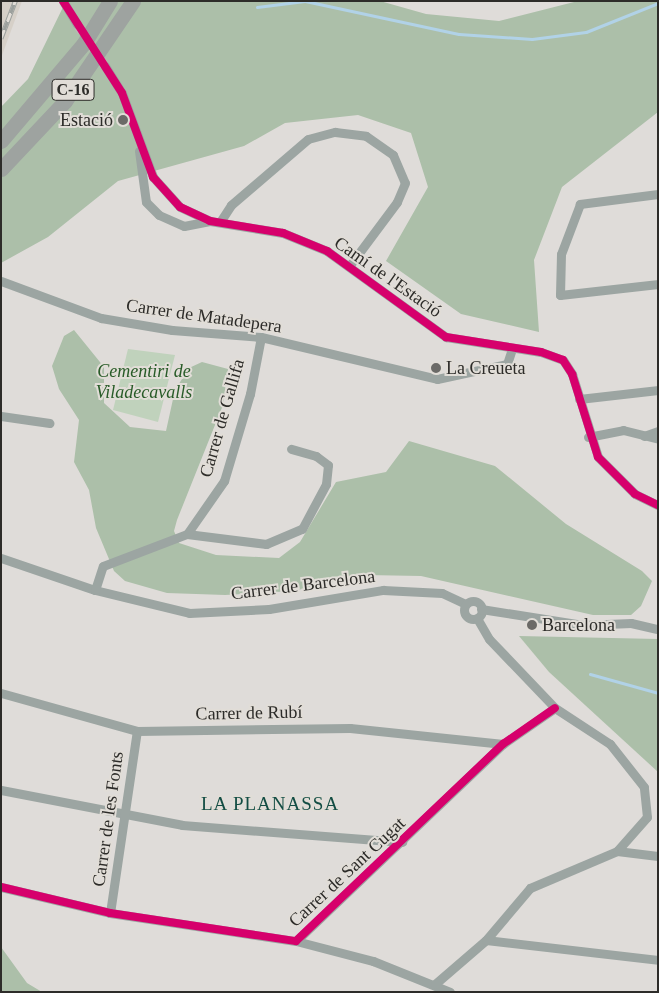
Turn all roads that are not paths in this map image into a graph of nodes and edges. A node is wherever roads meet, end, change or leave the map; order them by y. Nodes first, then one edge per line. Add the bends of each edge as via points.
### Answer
1 (63, 1) edge
2 (101, 1) edge
3 (110, 1) edge
4 (133, 1) edge
5 (78, 24) tunnel mouth
6 (105, 66) tunnel mouth
7 (61, 72) junction
8 (137, 138) junction
9 (1, 141) edge
10 (1, 169) edge
11 (658, 194) edge
12 (215, 222) junction
13 (350, 265) junction
14 (1, 281) edge
15 (658, 284) edge
16 (261, 337) junction
17 (512, 349) junction
18 (658, 390) edge
19 (579, 399) junction
20 (1, 416) edge
21 (49, 423) dead end
22 (658, 431) edge
23 (644, 436) junction
24 (588, 437) junction
25 (658, 440) edge
26 (291, 449) dead end
27 (658, 505) edge
28 (187, 534) junction
29 (1, 558) edge
30 (95, 590) junction
31 (466, 604) junction
32 (481, 609) junction
33 (477, 618) junction
34 (658, 629) edge
35 (1, 693) edge
36 (555, 708) junction
37 (137, 731) junction
38 (503, 744) junction
39 (1, 790) edge
40 (125, 813) junction
41 (402, 842) junction
42 (617, 851) junction
43 (658, 856) edge
44 (1, 887) edge
45 (110, 912) junction
46 (486, 940) junction
47 (296, 941) junction
48 (658, 960) edge
49 (435, 984) junction
50 (450, 992) edge

1 - 5 street
2 - 7 highway
3 - 7 highway, C-16
4 - 10 highway, C-16 via 65,101
6 - 8 street, Camí de l'Estació via 122,93
7 - 9 highway, C-16
8 - 12 street, Camí de l'Estació via 164,192 180,207
8 - 12 street, Camí de l'Estació via 146,202 158,215 184,226
11 - 15 street via 580,204 561,254 560,295
12 - 13 street, Camí de l'Estació via 283,233
12 - 13 street via 308,139 335,132 366,136 393,155 404,183 397,202
13 - 17 street, Camí de l'Estació via 446,338
14 - 16 street, Carrer de Matadepera via 101,318 172,330
16 - 17 street, Carrer de Matadepera via 437,379 507,364
16 - 28 street, Carrer de Gallifa via 224,481
17 - 19 street, Camí de l'Estació via 563,360
18 - 19 street
19 - 24 street
20 - 21 street
22 - 23 street
23 - 24 street via 623,430
23 - 25 street
24 - 27 street via 598,457 635,494
26 - 28 street via 316,456 328,465 326,484 302,529 266,544
28 - 30 street via 103,566
29 - 30 street, Carrer de Barcelona
30 - 31 street, Carrer de Barcelona via 189,613 269,609 383,590 442,593
31 - 32 street, Carrer de Barcelona via 475,601
31 - 33 street via 466,616
32 - 33 street
32 - 34 street via 582,625 631,623
33 - 36 street via 489,639
35 - 37 street, Carrer de Rubí
36 - 38 street, Carrer de Sant Cugat
36 - 42 street via 610,744 644,787 647,817
37 - 38 street, Carrer de Rubí via 350,728
37 - 40 street, Carrer de les Fonts
38 - 41 street, Carrer de Sant Cugat
39 - 40 street
40 - 41 street via 182,825
40 - 45 street, Carrer de les Fonts
41 - 47 street, Carrer de Sant Cugat
42 - 43 street
42 - 46 street via 530,888
44 - 45 street, Carrer de Sant Cugat
45 - 47 street, Carrer de Sant Cugat
46 - 48 street
46 - 49 street
47 - 49 street via 373,961
49 - 50 street

